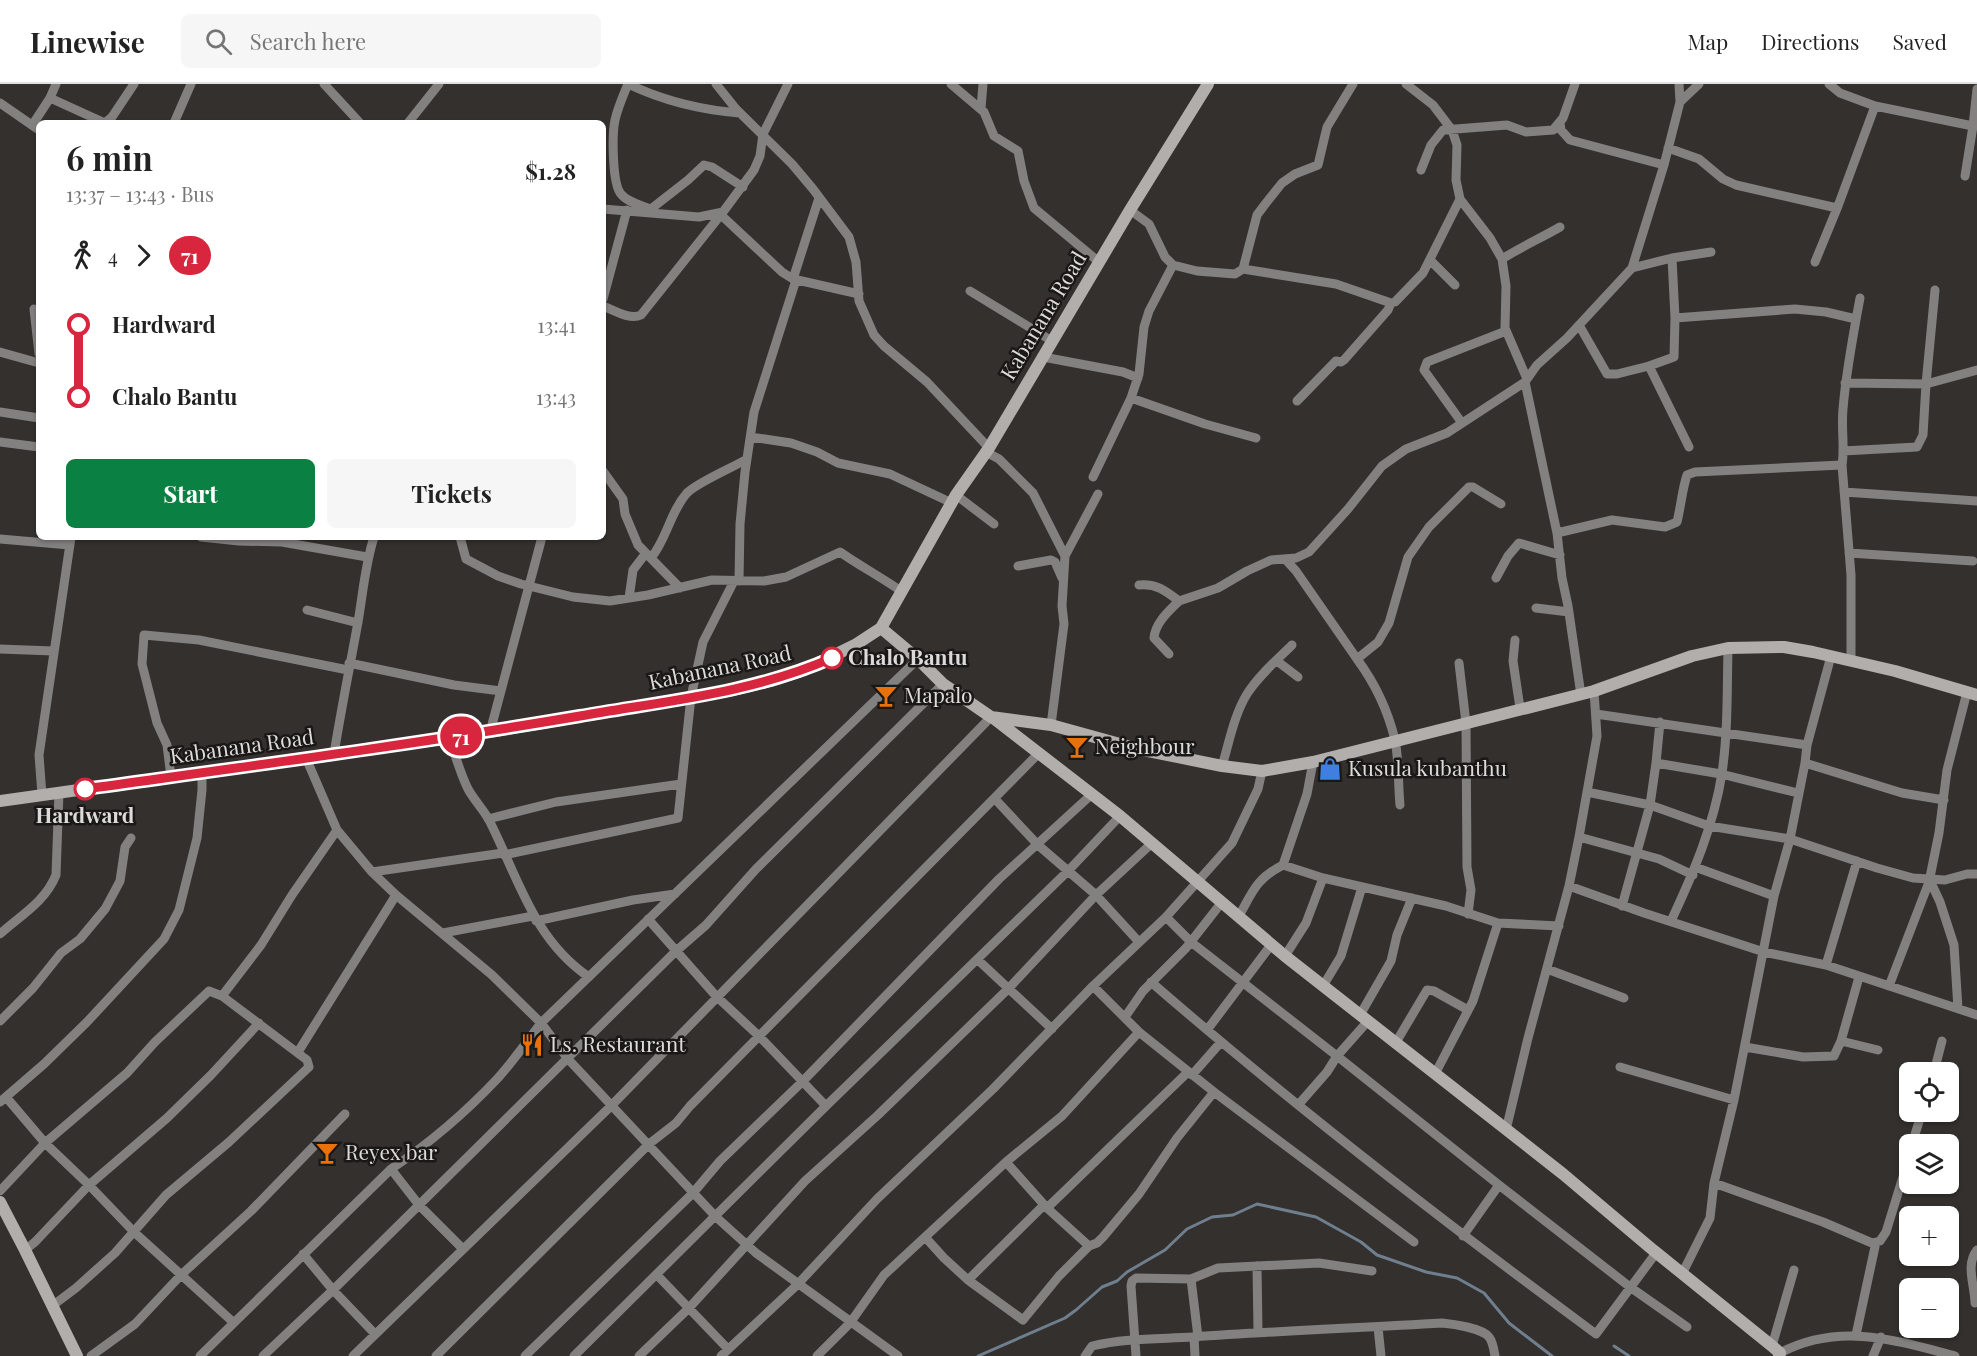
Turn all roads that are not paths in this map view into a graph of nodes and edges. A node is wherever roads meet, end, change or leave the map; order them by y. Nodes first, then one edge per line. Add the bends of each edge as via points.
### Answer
1 (56, 84) edge
2 (134, 84) edge
3 (191, 84) edge
4 (324, 84) edge
5 (439, 84) edge
6 (628, 84) edge
7 (716, 84) edge
8 (788, 84) edge
9 (951, 84) edge
10 (983, 84) edge
11 (1208, 84) edge
12 (1353, 84) edge
13 (1406, 84) edge
14 (1575, 84) edge
15 (1679, 84) edge
16 (1699, 84) edge
17 (1829, 84) edge
18 (1977, 89) edge
19 (50, 98) junction
20 (1680, 102) junction
21 (0, 103) edge
22 (1875, 106) junction
23 (981, 108) junction
24 (740, 113) junction
25 (40, 120) edge
26 (98, 120) edge
27 (108, 120) edge
28 (175, 120) edge
29 (354, 120) edge
30 (410, 120) edge
31 (1560, 123) junction
32 (1973, 126) junction
33 (36, 128) edge
34 (1452, 130) junction
35 (763, 134) junction
36 (1668, 148) junction
37 (1664, 165) junction
38 (1421, 170) dead end
39 (1965, 176) dead end
40 (743, 187) junction
41 (819, 198) junction
42 (1460, 199) junction
43 (1837, 208) junction
44 (606, 209) edge
45 (627, 210) junction
46 (648, 210) junction
47 (1130, 210) junction
48 (722, 213) junction
49 (1560, 227) dead end
50 (1711, 252) dead end
51 (1672, 258) junction
52 (1502, 259) junction
53 (1430, 260) junction
54 (1099, 262) junction
55 (1815, 262) dead end
56 (1173, 265) junction
57 (1632, 268) junction
58 (1243, 269) junction
59 (794, 279) junction
60 (1455, 285) dead end
61 (606, 288) edge
62 (1935, 290) dead end
63 (970, 291) dead end
64 (859, 294) junction
65 (1860, 298) dead end
66 (1391, 303) junction
67 (606, 307) edge
68 (34, 309) dead end
69 (1675, 318) junction
70 (1856, 319) junction
71 (1579, 325) junction
72 (36, 327) edge
73 (1506, 331) junction
74 (1052, 341) junction
75 (0, 352) edge
76 (1042, 357) junction
77 (36, 362) edge
78 (1649, 366) junction
79 (1977, 370) edge
80 (1138, 378) junction
81 (1526, 381) junction
82 (1845, 383) junction
83 (1926, 384) junction
84 (1131, 398) junction
85 (1297, 401) dead end
86 (0, 412) edge
87 (36, 418) edge
88 (1461, 423) junction
89 (751, 437) junction
90 (1256, 438) dead end
91 (0, 442) edge
92 (36, 447) edge
93 (1689, 447) dead end
94 (987, 450) junction
95 (1843, 451) junction
96 (747, 459) junction
97 (1842, 465) junction
98 (606, 475) edge
99 (1093, 477) dead end
100 (1844, 492) junction
101 (1098, 494) dead end
102 (954, 499) junction
103 (1977, 501) edge
104 (1501, 504) dead end
105 (994, 524) dead end
106 (1557, 533) junction
107 (0, 539) edge
108 (253, 540) edge
109 (373, 540) edge
110 (461, 540) edge
111 (541, 540) edge
112 (70, 541) edge
113 (1849, 553) junction
114 (648, 555) junction
115 (1560, 555) junction
116 (1065, 556) junction
117 (367, 557) junction
118 (1285, 559) junction
119 (1973, 561) dead end
120 (1018, 566) dead end
121 (1062, 578) junction
122 (1496, 578) dead end
123 (736, 581) junction
124 (531, 585) junction
125 (1139, 585) dead end
126 (680, 588) junction
127 (901, 591) junction
128 (629, 598) junction
129 (1179, 601) junction
130 (1536, 609) dead end
131 (307, 610) dead end
132 (1569, 612) junction
133 (358, 623) junction
134 (881, 628) junction
135 (1515, 640) dead end
136 (1292, 645) dead end
137 (1728, 648) junction
138 (0, 649) edge
139 (53, 651) junction
140 (1169, 654) dead end
141 (1831, 656) junction
142 (918, 659) junction
143 (1357, 659) junction
144 (1276, 661) junction
145 (1851, 661) junction
146 (1459, 663) dead end
147 (349, 666) junction
148 (1298, 677) dead end
149 (943, 684) junction
150 (501, 691) junction
151 (1594, 691) junction
152 (1581, 694) junction
153 (1972, 694) edge
154 (691, 697) junction
155 (1520, 708) junction
156 (1596, 714) junction
157 (991, 717) junction
158 (1660, 722) junction
159 (1466, 723) junction
160 (1051, 725) junction
161 (490, 732) junction
162 (1726, 732) junction
163 (449, 737) junction
164 (1395, 741) junction
165 (1807, 745) junction
166 (334, 754) junction
167 (1038, 754) junction
168 (306, 758) junction
169 (1313, 762) junction
170 (1656, 764) junction
171 (1805, 764) junction
172 (1222, 766) junction
173 (1262, 771) junction
174 (202, 772) junction
175 (1721, 774) junction
176 (171, 777) junction
177 (681, 784) junction
178 (59, 792) junction
179 (1587, 792) junction
180 (1798, 792) junction
181 (42, 795) junction
182 (1091, 795) junction
183 (994, 800) junction
184 (1944, 800) junction
185 (0, 801) edge
186 (1400, 805) dead end
187 (1650, 805) junction
188 (1119, 816) junction
189 (488, 819) junction
190 (1709, 826) junction
191 (337, 830) junction
192 (1579, 837) junction
193 (131, 838) dead end
194 (1790, 839) junction
195 (1150, 844) junction
196 (1038, 845) junction
197 (1638, 853) junction
198 (503, 854) junction
199 (1857, 861) junction
200 (1283, 865) junction
201 (1070, 870) junction
202 (1694, 871) junction
203 (372, 872) junction
204 (1977, 874) edge
205 (1323, 878) junction
206 (1928, 880) junction
207 (1197, 882) junction
208 (1569, 886) junction
209 (1362, 887) junction
210 (676, 894) junction
211 (396, 895) junction
212 (1096, 895) junction
213 (1774, 896) junction
214 (1412, 898) junction
215 (1222, 902) junction
216 (1622, 906) junction
217 (1468, 914) junction
218 (1239, 916) junction
219 (1166, 917) junction
220 (535, 918) junction
221 (648, 919) junction
222 (1671, 921) junction
223 (1498, 923) junction
224 (1559, 926) junction
225 (443, 933) junction
226 (0, 934) edge
227 (1139, 942) junction
228 (1191, 942) junction
229 (1271, 945) junction
230 (675, 952) junction
231 (1764, 952) junction
232 (1285, 956) junction
233 (978, 960) junction
234 (1826, 965) junction
235 (1547, 969) junction
236 (589, 977) junction
237 (1859, 977) junction
238 (1151, 982) junction
239 (1243, 983) junction
240 (1093, 986) junction
241 (1323, 986) junction
242 (1889, 986) junction
243 (1009, 988) junction
244 (222, 996) junction
245 (716, 996) junction
246 (1624, 998) dead end
247 (1958, 1009) junction
248 (1468, 1010) junction
249 (1977, 1015) edge
250 (1125, 1017) junction
251 (1364, 1018) junction
252 (0, 1021) edge
253 (259, 1023) junction
254 (541, 1023) junction
255 (1052, 1029) junction
256 (1207, 1030) junction
257 (1139, 1032) junction
258 (760, 1037) junction
259 (1841, 1041) junction
260 (1942, 1041) dead end
261 (1221, 1042) junction
262 (1395, 1044) junction
263 (1745, 1047) junction
264 (1878, 1050) dead end
265 (298, 1052) junction
266 (1337, 1056) junction
267 (568, 1059) junction
268 (1937, 1062) edge
269 (1620, 1066) dead end
270 (1190, 1074) junction
271 (1436, 1074) junction
272 (802, 1082) junction
273 (1214, 1092) junction
274 (3, 1099) edge
275 (1734, 1101) junction
276 (1299, 1104) junction
277 (611, 1106) junction
278 (826, 1107) junction
279 (345, 1114) dead end
280 (1506, 1130) junction
281 (45, 1143) junction
282 (649, 1144) junction
283 (1006, 1162) junction
284 (391, 1169) junction
285 (1714, 1183) junction
286 (89, 1185) junction
287 (1499, 1185) junction
288 (1899, 1190) edge
289 (0, 1191) edge
290 (693, 1193) junction
291 (0, 1202) edge
292 (419, 1205) junction
293 (1047, 1208) junction
294 (716, 1217) junction
295 (134, 1232) junction
296 (1463, 1236) junction
297 (925, 1237) junction
298 (1414, 1242) dead end
299 (1876, 1242) junction
300 (747, 1245) junction
301 (1089, 1246) junction
302 (25, 1250) junction
303 (463, 1250) junction
304 (1977, 1250) edge
305 (1656, 1253) junction
306 (303, 1254) junction
307 (1257, 1266) junction
308 (1794, 1270) dead end
309 (1372, 1271) dead end
310 (1682, 1274) junction
311 (181, 1275) junction
312 (657, 1275) junction
313 (1191, 1279) junction
314 (968, 1280) junction
315 (797, 1285) junction
316 (1630, 1287) junction
317 (333, 1290) junction
318 (1975, 1303) dead end
319 (52, 1306) junction
320 (689, 1308) junction
321 (233, 1322) junction
322 (850, 1323) junction
323 (1378, 1327) junction
324 (1687, 1327) dead end
325 (1258, 1332) junction
326 (375, 1334) junction
327 (1856, 1335) junction
328 (1196, 1337) junction
329 (1881, 1337) junction
330 (1135, 1340) junction
331 (1777, 1352) edge
332 (725, 1353) edge
333 (77, 1356) edge
334 (91, 1356) edge
335 (200, 1356) edge
336 (263, 1356) edge
337 (353, 1356) edge
338 (436, 1356) edge
339 (525, 1356) edge
340 (574, 1356) edge
341 (639, 1356) edge
342 (817, 1356) edge
343 (898, 1356) edge
344 (1085, 1356) edge
345 (1136, 1356) edge
346 (1195, 1356) edge
347 (1381, 1356) edge
348 (1495, 1356) edge
349 (1873, 1356) edge
350 (1955, 1356) edge

1 - 19 street
2 - 27 street
3 - 28 street
4 - 29 street
5 - 30 street
6 - 24 street via 688,106
6 - 46 street via 615,124 617,187 622,196
7 - 24 street
8 - 35 street
9 - 23 street
10 - 23 street
11 - 47 street, Kabanana Road
12 - 58 street via 1327,127 1318,165 1282,183 1257,215
13 - 34 street via 1433,105
14 - 31 street
15 - 20 street
16 - 20 street
17 - 22 street via 1840,93
18 - 32 street
19 - 25 street
19 - 26 street
20 - 36 street
21 - 33 street
22 - 32 street
22 - 43 street
23 - 54 street via 994,136 1017,151 1034,208
24 - 35 street
31 - 34 street via 1553,130 1542,131 1526,132 1507,125
31 - 37 street via 1560,130 1570,140
32 - 39 street
34 - 38 street via 1443,130 1438,135
34 - 42 street via 1457,145
35 - 40 street via 757,164
35 - 41 street
36 - 37 street
36 - 43 street via 1699,159 1736,185
37 - 57 street
40 - 46 street via 704,165
40 - 48 street
41 - 59 street
41 - 64 street via 852,244
42 - 52 street
42 - 53 street
43 - 55 street
44 - 45 street
45 - 46 street
45 - 61 street
46 - 48 street via 699,217
47 - 54 street, Kabanana Road
47 - 56 street via 1149,224
48 - 59 street
48 - 67 street via 641,315 629,316
49 - 52 street
50 - 51 street
51 - 57 street
51 - 69 street
52 - 73 street
53 - 60 street
53 - 66 street via 1417,280
54 - 74 street, Kabanana Road
56 - 58 street via 1229,274
56 - 80 street via 1144,327
57 - 71 street
58 - 66 street via 1336,284
59 - 64 street
59 - 89 street via 754,412
62 - 83 street
63 - 74 street
64 - 94 street via 865,316 879,341 927,382
65 - 70 street
66 - 85 street via 1344,360 1336,361
68 - 72 street
69 - 70 street via 1795,309
69 - 78 street via 1674,357
70 - 82 street
71 - 78 street via 1607,374
71 - 81 street via 1537,365
73 - 81 street
73 - 88 street via 1424,366
74 - 76 street, Kabanana Road
75 - 77 street
76 - 80 street
76 - 94 street, Kabanana Road
78 - 93 street
79 - 83 street
80 - 84 street
81 - 88 street
81 - 106 street
82 - 83 street
82 - 95 street
83 - 95 street via 1923,435 1917,447
84 - 90 street
84 - 99 street
86 - 87 street
88 - 118 street via 1447,433 1406,449 1382,466 1309,552
89 - 96 street
89 - 102 street via 791,443 838,463 890,474
91 - 92 street
94 - 102 street, Kabanana Road
94 - 116 street via 1033,493
95 - 97 street
96 - 114 street via 687,493 663,541
96 - 123 street
97 - 100 street
97 - 106 street via 1695,472 1687,475 1677,522 1665,527 1612,520
98 - 114 street via 620,491 630,528
100 - 103 street
100 - 113 street
101 - 116 street
102 - 105 street
102 - 127 street, Kabanana Road
104 - 143 street via 1469,487 1441,514 1408,557 1389,623 1378,642
106 - 115 street
107 - 112 street
108 - 117 street
109 - 117 street
110 - 124 street via 466,559 498,576
111 - 124 street
112 - 139 street
113 - 119 street
113 - 145 street
114 - 126 street
114 - 128 street via 633,570
115 - 122 street via 1519,543
115 - 132 street
116 - 121 street
117 - 133 street
118 - 129 street via 1271,560 1218,588
118 - 143 street
120 - 121 street via 1051,560 1056,562
121 - 160 street via 1064,624
123 - 126 street via 712,580
123 - 127 street via 786,577 840,552
123 - 154 street via 703,642
124 - 128 street via 573,597 610,601
124 - 150 street
125 - 129 street via 1151,584
126 - 128 street
127 - 134 street, Kabanana Road
129 - 140 street via 1155,632 1154,638
130 - 132 street
131 - 133 street
132 - 152 street
133 - 147 street
134 - 142 street
134 - 154 street, Kabanana Road via 804,670 753,686
135 - 155 street via 1513,661
136 - 144 street
137 - 141 street via 1784,647
137 - 151 street via 1692,656
137 - 162 street
138 - 139 street
139 - 181 street via 39,755
141 - 145 street
141 - 165 street
142 - 149 street
142 - 210 street
143 - 164 street via 1376,689
144 - 148 street
144 - 172 street via 1247,694
145 - 153 street
146 - 159 street
147 - 150 street
147 - 166 street
147 - 176 street via 199,640 144,635 142,664 157,723 167,745
149 - 157 street
149 - 230 street
150 - 161 street
151 - 152 street
151 - 156 street
152 - 155 street
153 - 184 street via 1947,770
154 - 161 street, Kabanana Road
154 - 177 street
155 - 159 street
156 - 158 street
156 - 179 street via 1597,736
157 - 160 street
157 - 167 street
157 - 245 street
158 - 162 street
158 - 170 street
159 - 164 street
159 - 217 street via 1467,867 1471,890
160 - 172 street via 1138,749
161 - 163 street, Kabanana Road
162 - 165 street
162 - 175 street
163 - 166 street, Kabanana Road
163 - 189 street via 468,789
164 - 169 street
164 - 186 street
165 - 171 street
166 - 168 street, Kabanana Road
167 - 182 street
167 - 183 street
168 - 174 street, Kabanana Road
168 - 191 street
169 - 173 street
169 - 200 street
170 - 175 street
170 - 187 street
171 - 180 street
171 - 184 street via 1902,794
172 - 173 street
173 - 207 street via 1258,789 1232,843
174 - 176 street, Kabanana Road
174 - 274 street via 197,838 179,910 164,939 87,1022
175 - 180 street
175 - 190 street
176 - 178 street, Kabanana Road
177 - 189 street via 556,802
177 - 198 street via 678,818
178 - 181 street, Kabanana Road
178 - 226 street via 56,875 52,886
179 - 187 street
179 - 192 street
180 - 194 street
181 - 185 street, Kabanana Road
182 - 188 street
182 - 196 street
183 - 196 street
183 - 258 street
184 - 206 street
187 - 190 street
187 - 197 street
188 - 195 street
188 - 201 street
189 - 198 street
190 - 194 street
190 - 202 street
191 - 203 street
191 - 244 street via 261,945
192 - 197 street
192 - 208 street
193 - 252 street via 125,847 120,881 105,909
194 - 199 street
194 - 213 street
195 - 207 street
195 - 212 street
196 - 201 street
196 - 272 street via 999,879
197 - 202 street
197 - 216 street
198 - 203 street
198 - 220 street
199 - 206 street
199 - 234 street
200 - 205 street
200 - 218 street via 1257,883
201 - 212 street
201 - 233 street
202 - 213 street
202 - 222 street
203 - 211 street
204 - 206 street
205 - 209 street
205 - 232 street via 1306,923
206 - 242 street
206 - 247 street via 1954,945
207 - 215 street
207 - 219 street
208 - 216 street
208 - 224 street
209 - 214 street
209 - 241 street via 1341,956
210 - 220 street
210 - 221 street
211 - 225 street
211 - 265 street
212 - 227 street
212 - 243 street
213 - 231 street
214 - 217 street
214 - 251 street via 1391,961
215 - 218 street
215 - 228 street
216 - 222 street
217 - 223 street
218 - 229 street
219 - 227 street
219 - 228 street
220 - 225 street
220 - 236 street via 574,967
221 - 230 street
221 - 236 street
222 - 231 street
223 - 224 street
223 - 248 street
224 - 235 street
225 - 254 street
227 - 240 street
228 - 238 street
228 - 239 street
229 - 232 street
229 - 239 street
230 - 245 street
230 - 267 street
231 - 234 street
231 - 263 street
232 - 241 street
233 - 243 street
233 - 278 street
234 - 237 street
235 - 246 street
235 - 280 street
236 - 254 street
237 - 242 street
237 - 259 street
238 - 250 street
238 - 256 street
239 - 256 street
239 - 266 street
240 - 250 street
240 - 255 street
241 - 251 street
242 - 247 street
243 - 255 street
243 - 300 street via 805,1181
244 - 253 street
244 - 281 street via 209,991 199,999 127,1073
245 - 258 street
245 - 277 street
247 - 249 street
248 - 262 street via 1426,990
248 - 271 street
250 - 257 street
251 - 262 street
251 - 266 street
253 - 265 street
253 - 286 street via 167,1118
254 - 267 street
254 - 284 street via 499,1077 424,1147
255 - 315 street via 877,1198
256 - 261 street
257 - 270 street
257 - 283 street via 1062,1116
258 - 272 street
258 - 282 street via 676,1123
259 - 263 street via 1837,1054 1832,1056 1803,1057
259 - 264 street
260 - 268 street
261 - 270 street
261 - 276 street
262 - 271 street
263 - 275 street
265 - 295 street via 309,1067 166,1195
266 - 276 street
266 - 287 street
267 - 277 street
267 - 292 street
269 - 275 street
270 - 273 street
270 - 293 street
271 - 280 street
272 - 278 street
272 - 290 street via 720,1161
273 - 298 street
273 - 301 street via 1139,1194 1103,1237
274 - 281 street
275 - 285 street
276 - 296 street
277 - 282 street
277 - 303 street
278 - 294 street
279 - 311 street via 251,1211
280 - 305 street
281 - 286 street
281 - 289 street
282 - 290 street
282 - 338 street
283 - 293 street
283 - 297 street
284 - 292 street
284 - 306 street
285 - 299 street
285 - 310 street via 1710,1218
286 - 295 street
286 - 302 street
287 - 296 street
287 - 316 street
288 - 299 street via 1886,1232
290 - 294 street
290 - 339 street
291 - 302 street
292 - 303 street
292 - 317 street
293 - 301 street
293 - 314 street via 1042,1207
294 - 300 street
294 - 312 street
295 - 311 street
295 - 319 street
296 - 316 street via 1596,1334
297 - 314 street
297 - 322 street via 884,1275
299 - 327 street
300 - 315 street
300 - 320 street
301 - 314 street via 1023,1320
302 - 319 street
303 - 326 street
304 - 318 street via 1971,1270
305 - 310 street
305 - 316 street
306 - 317 street
306 - 321 street
307 - 309 street via 1319,1263
307 - 313 street via 1218,1268
307 - 325 street
308 - 331 street
310 - 331 street
311 - 321 street
311 - 334 street via 135,1324
312 - 320 street
312 - 340 street
313 - 328 street
313 - 330 street via 1134,1279 1131,1286
315 - 322 street
315 - 332 street
316 - 324 street
317 - 326 street
317 - 336 street
319 - 333 street
320 - 332 street
320 - 341 street
321 - 335 street
322 - 342 street
322 - 343 street
323 - 325 street
323 - 347 street
323 - 348 street via 1456,1324 1490,1337
325 - 328 street
326 - 337 street
327 - 329 street
327 - 331 street via 1800,1343
328 - 330 street
328 - 346 street
329 - 349 street
329 - 350 street
330 - 344 street via 1092,1346
330 - 345 street

